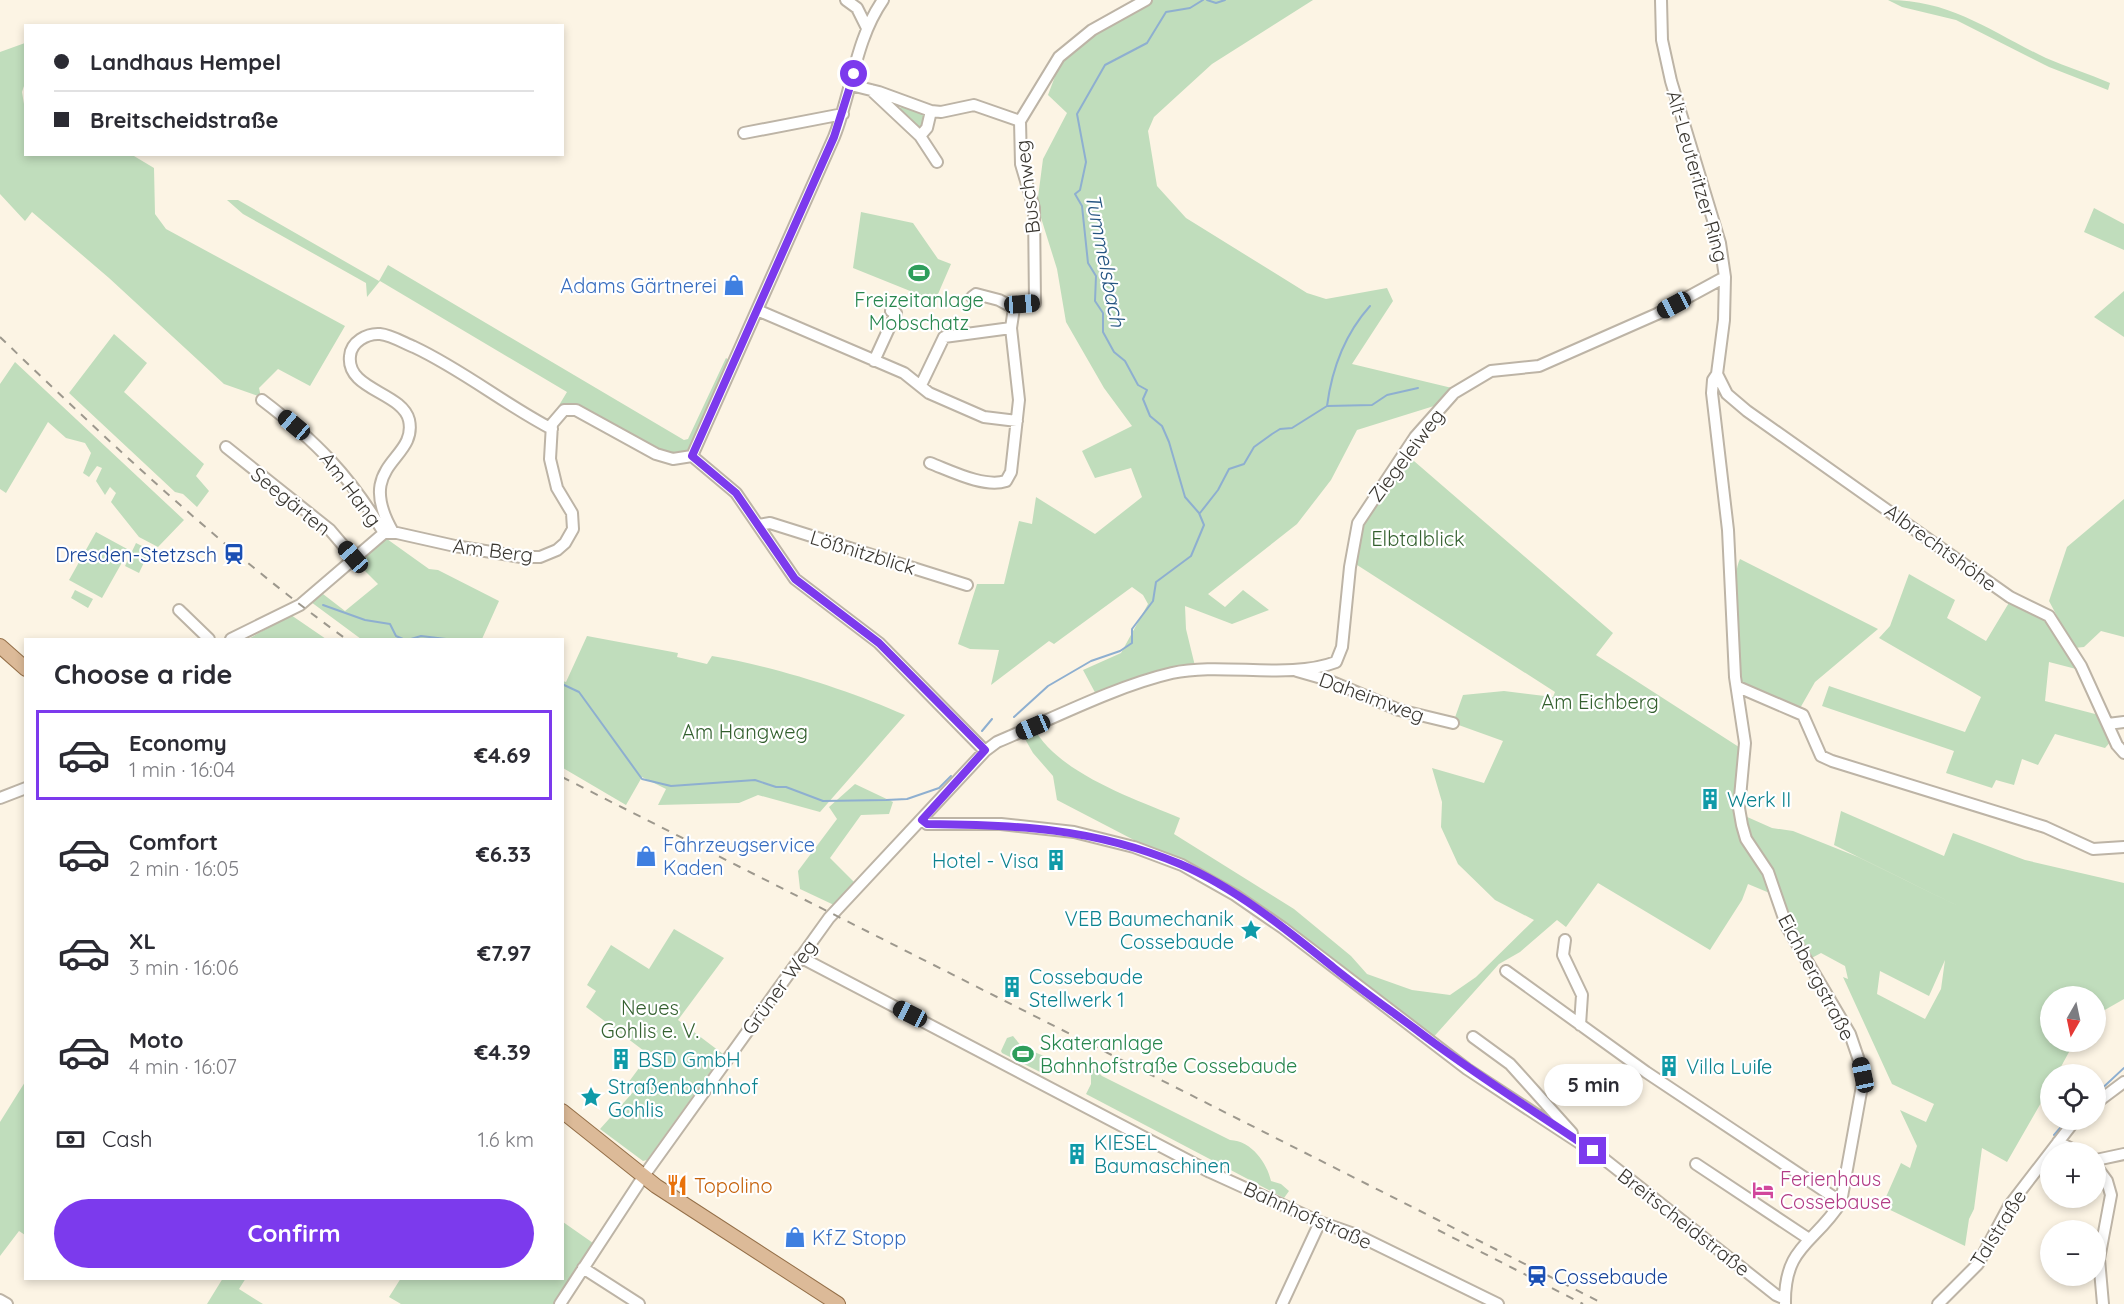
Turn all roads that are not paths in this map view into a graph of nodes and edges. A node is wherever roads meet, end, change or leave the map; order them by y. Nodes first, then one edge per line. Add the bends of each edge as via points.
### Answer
1 (846, 0) edge
2 (883, 0) edge
3 (1146, 0) edge
4 (1661, 0) edge
5 (857, 8) junction
6 (876, 11) junction
7 (867, 28) junction
8 (851, 85) junction
9 (870, 90) junction
10 (931, 111) junction
11 (843, 114) junction
12 (1020, 121) junction
13 (744, 133) dead end
14 (920, 136) junction
15 (937, 162) dead end
16 (1725, 276) junction
17 (972, 297) dead end
18 (1014, 308) junction
19 (757, 310) junction
20 (891, 311) dead end
21 (1011, 328) junction
22 (874, 361) junction
23 (1717, 374) junction
24 (921, 385) junction
25 (262, 400) dead end
26 (1017, 422) junction
27 (552, 429) junction
28 (226, 447) dead end
29 (692, 456) junction
30 (930, 463) dead end
31 (758, 525) junction
32 (388, 533) junction
33 (353, 557) junction
34 (967, 585) dead end
35 (1733, 602) joint
36 (179, 610) dead end
37 (208, 638) edge
38 (233, 638) edge
39 (0, 646) edge
40 (24, 667) edge
41 (1291, 669) junction
42 (1738, 687) junction
43 (2124, 722) edge
44 (1453, 723) dead end
45 (2108, 724) junction
46 (985, 750) junction
47 (2124, 753) edge
48 (24, 789) edge
49 (0, 798) edge
50 (922, 820) junction
51 (2124, 847) edge
52 (1565, 940) dead end
53 (800, 957) junction
54 (1506, 971) dead end
55 (1580, 1025) junction
56 (1473, 1037) dead end
57 (2124, 1082) edge
58 (2106, 1096) edge
59 (564, 1113) edge
60 (2067, 1130) edge
61 (2058, 1142) edge
62 (1582, 1144) junction
63 (2124, 1154) edge
64 (2106, 1158) edge
65 (1696, 1164) dead end
66 (2040, 1166) edge
67 (643, 1177) junction
68 (2106, 1180) edge
69 (1841, 1202) junction
70 (1320, 1222) junction
71 (1809, 1239) junction
72 (583, 1268) junction
73 (1474, 1299) edge
74 (0, 1300) edge
75 (1785, 1302) edge
76 (7, 1304) edge
77 (560, 1304) edge
78 (639, 1304) edge
79 (838, 1304) edge
80 (1282, 1304) edge
81 (1498, 1304) edge
82 (1938, 1304) edge
83 (2103, 1304) edge

1 - 5 street
2 - 6 street
3 - 12 street, Buschweg via 1092,30 1059,57
4 - 16 street, Alt-Leuteritzer Ring via 1662,40 1671,81 1720,243
5 - 6 street
5 - 7 street
6 - 7 street
7 - 8 street
8 - 9 street
8 - 11 street
9 - 10 street
9 - 14 street
10 - 12 street, Buschweg via 974,105
10 - 14 street via 927,128
11 - 13 street
11 - 19 street
12 - 18 street, Buschweg via 1021,164 1034,208 1035,303
14 - 15 street
16 - 23 street, Alt-Leuteritzer Ring
16 - 41 street, Ziegeleiweg via 1657,314 1539,366 1491,371 1454,393 1415,436 1358,523 1340,657 1328,665
17 - 18 street via 985,296
18 - 21 street
19 - 22 street
19 - 29 street
20 - 22 street via 896,313
21 - 24 street via 944,338
21 - 26 street via 1019,388
22 - 24 street
23 - 35 street, Alt-Leuteritzer Ring via 1712,393
23 - 45 street, Albrechtshöhe via 1727,394 1746,411 2010,597 2049,616 2081,666
24 - 26 street via 929,393 984,417
25 - 32 street, Am Hang via 321,448
26 - 30 street via 1011,472 1006,481 979,479
27 - 29 street via 558,414 576,410 656,454 673,459
27 - 32 street, Am Berg via 553,478 573,520 571,535 557,550 540,557 521,556
27 - 32 street via 441,359 381,334 367,336 356,344 350,356 352,370 363,382 402,406 409,419 405,445 387,466 379,492
28 - 33 street, Seegärten via 330,530
29 - 31 street via 731,487
31 - 34 street, Lößnitzblick via 770,523
31 - 46 street via 795,579 873,638
32 - 33 street
33 - 38 street via 300,605
35 - 42 street, Eichbergstraße
36 - 37 street
39 - 40 main road
41 - 44 street, Daheimweg via 1399,710
41 - 46 street, Ziegeleiweg via 1172,674 1107,696
42 - 51 street via 1803,715 1821,756 1832,761 2045,827 2094,849
42 - 69 street, Eichbergstraße via 1745,760 1739,808 1746,839 1768,873 1791,936 1850,1035 1863,1075
43 - 45 street
45 - 47 street, Albrechtshöhe
46 - 50 street, Grüner Weg
48 - 49 street
50 - 53 street, Grüner Weg via 829,918
50 - 62 street, Breitscheidstraße via 927,824 1001,824 1074,832 1182,865 1283,928 1467,1069
52 - 55 street via 1563,955 1582,995
53 - 67 street, Grüner Weg
53 - 70 street, Bahnhofstraße via 1210,1172
54 - 55 street
55 - 69 street
56 - 62 street, Breitscheidstraße via 1510,1064
57 - 58 street
59 - 67 main road
60 - 61 street, Talstraße
62 - 75 street, Breitscheidstraße
63 - 64 street
65 - 71 street
66 - 82 street, Talstraße via 2009,1206 1978,1264
67 - 72 street, Grüner Weg
67 - 79 main road
68 - 83 street via 2111,1195 2099,1259
69 - 71 street, Eichbergstraße via 1832,1217
70 - 73 street, Bahnhofstraße via 1357,1236
70 - 80 street
71 - 75 street, Eichbergstraße via 1790,1264
72 - 77 street, Grüner Weg
72 - 78 street
73 - 81 street, Bahnhofstraße
74 - 76 street

